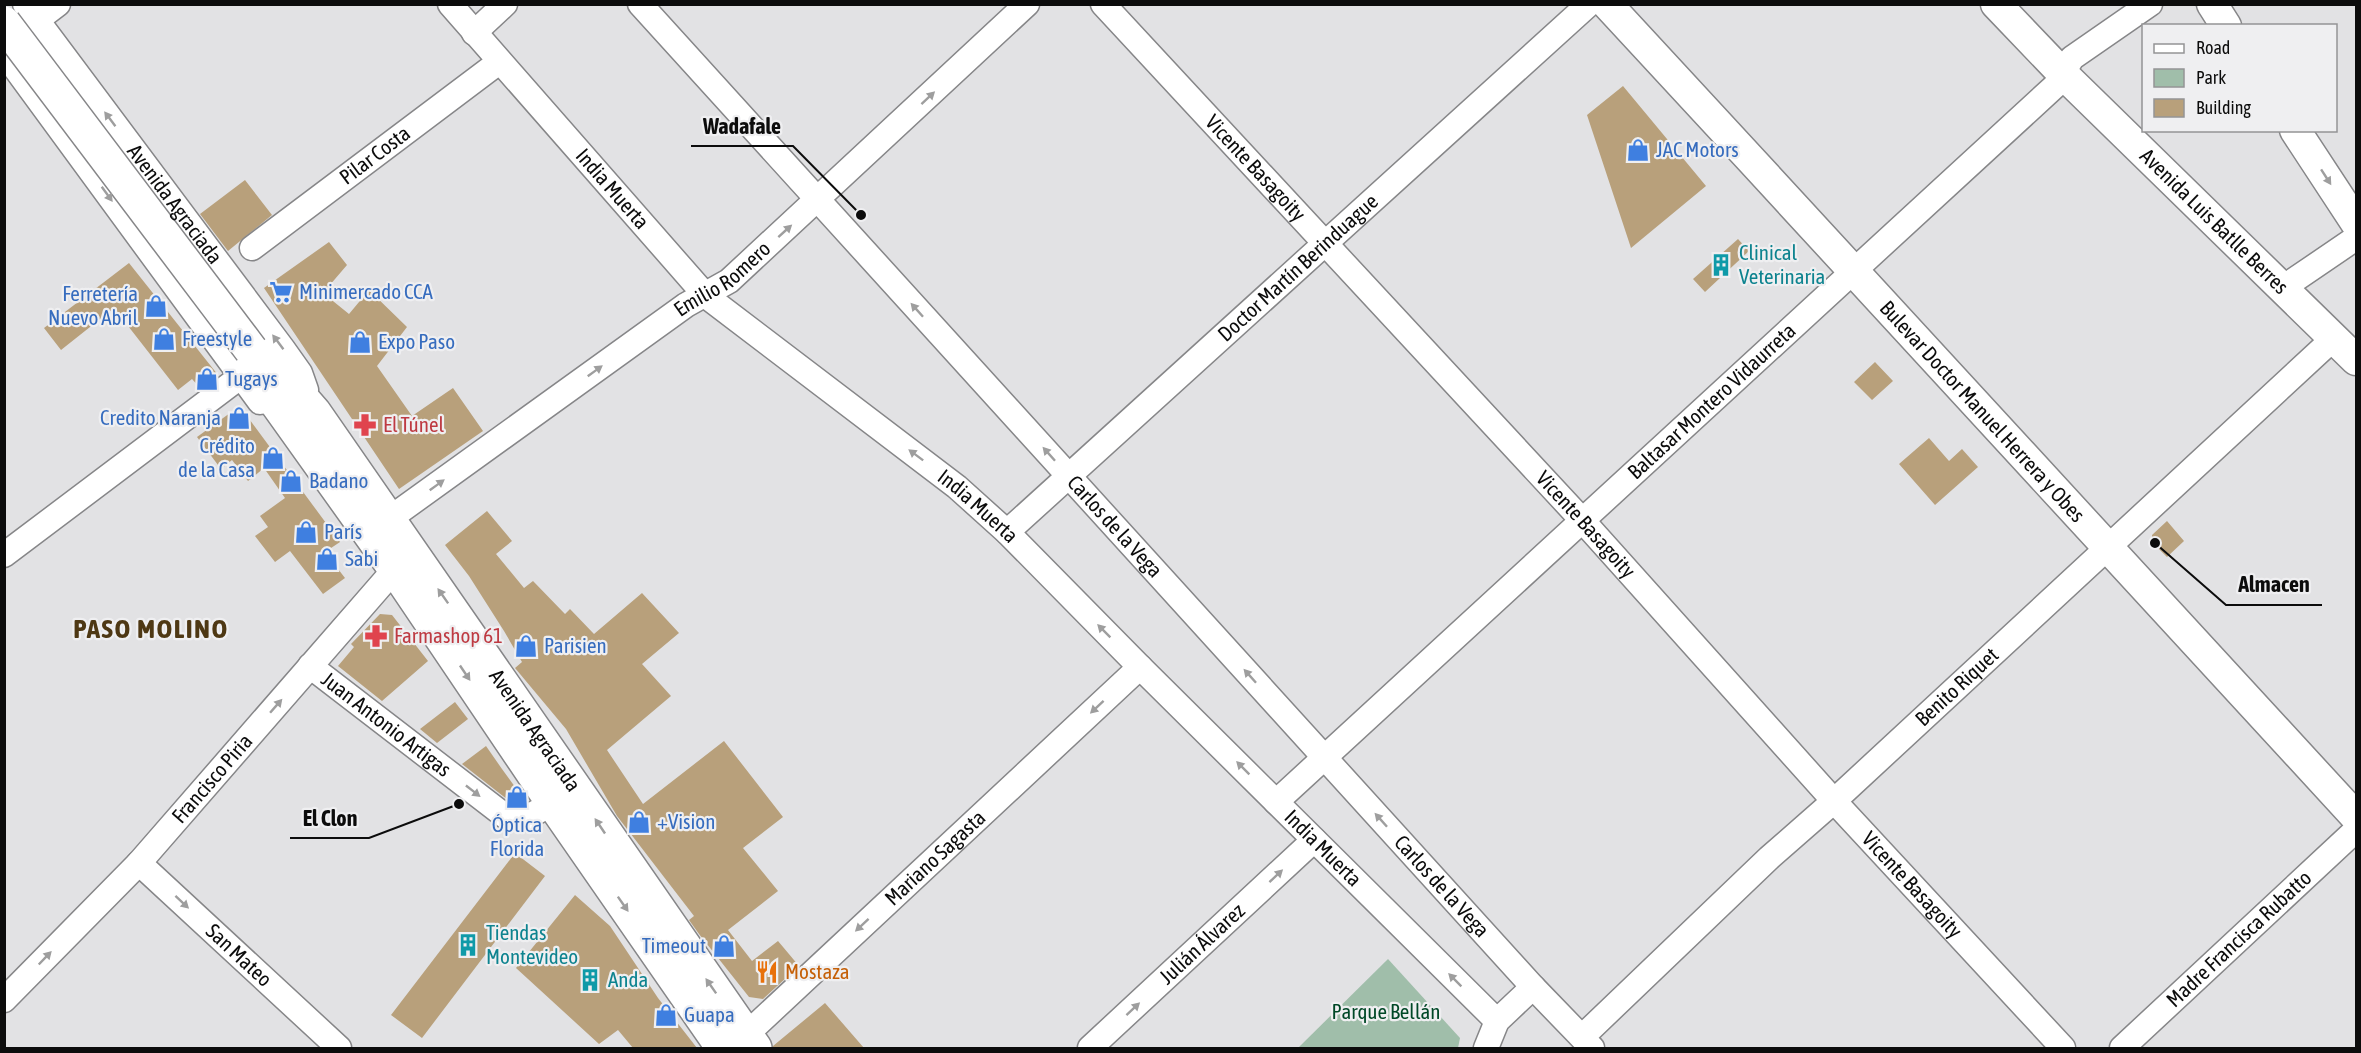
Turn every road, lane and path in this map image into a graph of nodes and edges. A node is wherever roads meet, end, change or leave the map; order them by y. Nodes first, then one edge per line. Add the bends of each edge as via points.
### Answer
1 (58, 4) edge
2 (450, 4) edge
3 (505, 4) edge
4 (640, 4) edge
5 (1027, 4) edge
6 (1103, 4) edge
7 (1589, 4) edge
8 (1607, 4) edge
9 (1996, 4) edge
10 (2150, 4) edge
11 (2212, 4) edge
12 (22, 16) edge
13 (2225, 24) edge
14 (474, 33) junction
15 (7, 60) edge
16 (499, 62) junction
17 (2062, 74) junction
18 (2296, 132) edge
19 (818, 201) junction
20 (2356, 223) edge
21 (2356, 238) edge
22 (1326, 243) junction
23 (252, 248) dead end
24 (1853, 269) junction
25 (2281, 289) junction
26 (706, 296) junction
27 (2334, 339) junction
28 (2356, 360) edge
29 (245, 364) junction
30 (307, 424) junction
31 (1068, 476) junction
32 (389, 519) junction
33 (1581, 520) junction
34 (1007, 532) junction
35 (2106, 549) junction
36 (4, 555) edge
37 (402, 558) junction
38 (310, 666) junction
39 (1140, 667) junction
40 (1324, 757) junction
41 (1834, 801) junction
42 (1276, 802) junction
43 (553, 803) junction
44 (2356, 818) edge
45 (2356, 830) edge
46 (1314, 840) junction
47 (139, 863) junction
48 (1533, 987) junction
49 (4, 1000) edge
50 (1497, 1021) junction
51 (1587, 1043) edge
52 (738, 1045) edge
53 (339, 1048) edge
54 (1090, 1048) edge
55 (1486, 1048) edge
56 (2063, 1048) edge
57 (2122, 1048) edge

1 - 12 street
2 - 14 street, India Muerta
3 - 14 street
4 - 19 street, Carlos de la Vega
19 -> 5 street, Emilio Romero
6 - 22 street, Vicente Basagoity
7 - 22 street, Doctor Martín Berinduague
8 - 24 street, Bulevar Doctor Manuel Herrera y Obes
9 - 17 street, Avenida Luis Batlle Berres
10 - 17 street, Baltasar Montero Vidaurreta via 2072,58
11 - 13 street
12 - 15 street
12 - 29 main road, Avenida Agraciada, bridge
30 -> 12 street, Avenida Agraciada via 300,374 283,349
14 - 16 street, India Muerta
15 -> 29 street, Avenida Agraciada
16 - 23 street, Pilar Costa
16 - 26 street, India Muerta
17 - 24 street, Baltasar Montero Vidaurreta via 2055,86
17 - 25 street, Avenida Luis Batlle Berres
18 -> 20 street
26 -> 19 street, Emilio Romero via 729,282
31 -> 19 street, Carlos de la Vega
21 - 25 street
22 - 31 street, Doctor Martín Berinduague
22 - 33 street, Vicente Basagoity
24 - 33 street, Baltasar Montero Vidaurreta
24 - 35 street, Bulevar Doctor Manuel Herrera y Obes
25 - 27 street, Avenida Luis Batlle Berres
32 -> 26 street, Emilio Romero via 686,305
34 -> 26 street, India Muerta via 957,487
27 - 28 street, Avenida Luis Batlle Berres
27 - 35 street, Benito Riquet
29 - 30 main road, Avenida Agraciada
29 - 36 street
30 - 32 main road, Avenida Agraciada
30 - 37 main road, Avenida Agraciada
31 - 34 street, Doctor Martín Berinduague
40 -> 31 street, Carlos de la Vega
32 - 37 main road, Avenida Agraciada
33 - 40 street, Baltasar Montero Vidaurreta
33 - 41 street, Vicente Basagoity
39 -> 34 street, India Muerta
35 - 41 street, Benito Riquet
35 - 44 street, Bulevar Doctor Manuel Herrera y Obes
37 - 38 street, Francisco Piria
37 -> 43 main road, Avenida Agraciada
52 -> 37 main road, Avenida Agraciada
38 -> 43 street, Juan Antonio Artigas via 505,816 524,819
47 -> 38 street, Francisco Piria
42 -> 39 street, India Muerta
39 -> 52 street, Mariano Sagasta
40 - 42 street, Baltasar Montero Vidaurreta
48 -> 40 street, Carlos de la Vega
41 - 51 street, Benito Riquet via 1769,858
41 - 56 street, Vicente Basagoity
42 - 46 street, India Muerta
43 -> 52 main road, Avenida Agraciada
45 - 57 street, Madre Francisca Rubatto
50 -> 46 street, India Muerta
54 -> 46 street, Julián Álvarez
49 -> 47 street, Francisco Piria
47 -> 53 street, San Mateo
48 - 50 street
48 - 51 street, Carlos de la Vega
50 - 55 street

